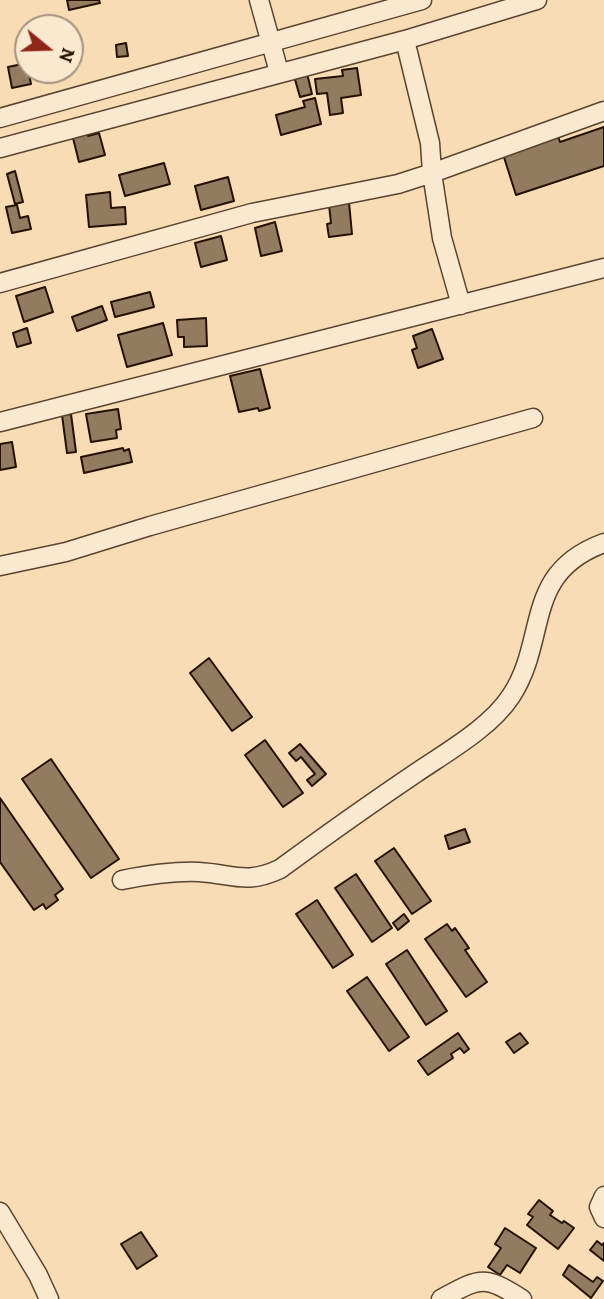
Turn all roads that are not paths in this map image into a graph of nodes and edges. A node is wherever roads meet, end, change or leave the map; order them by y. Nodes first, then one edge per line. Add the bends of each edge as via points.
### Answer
1 (259, 0) edge
2 (422, 0) edge
3 (528, 1) edge
4 (405, 40) junction
5 (272, 42) junction
6 (279, 72) junction
7 (604, 111) edge
8 (0, 118) edge
9 (0, 148) edge
10 (432, 173) junction
11 (604, 268) edge
12 (0, 283) edge
13 (461, 305) junction
14 (533, 418) dead end
15 (0, 422) edge
16 (604, 543) edge
17 (1, 562) edge
18 (122, 880) dead end
19 (604, 1196) edge
20 (0, 1212) edge
21 (604, 1218) edge
22 (49, 1299) edge
23 (441, 1299) edge
24 (522, 1299) edge

1 - 5 street
2 - 5 street
3 - 4 street
4 - 6 street
4 - 10 street
5 - 6 street
5 - 8 street
6 - 9 street
7 - 10 street
10 - 12 street via 252,213
10 - 13 street via 442,238
11 - 13 street
13 - 15 street
14 - 17 street via 65,552
16 - 18 street via 589,548 554,576 523,673 499,712 280,869 248,879 200,872
19 - 21 street via 599,1207
20 - 22 street
23 - 24 street via 474,1281 491,1282

